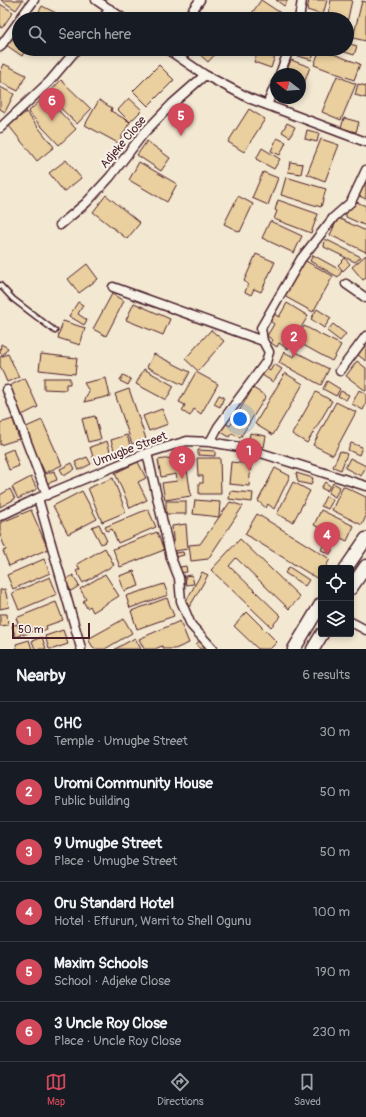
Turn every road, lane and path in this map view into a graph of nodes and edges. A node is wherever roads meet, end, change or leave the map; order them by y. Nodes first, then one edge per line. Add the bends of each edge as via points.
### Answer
1 (34, 0) edge
2 (96, 0) edge
3 (200, 0) edge
4 (302, 0) edge
5 (110, 10) joint
6 (26, 12) edge
7 (113, 12) edge
8 (191, 12) edge
9 (300, 12) edge
10 (12, 31) edge
11 (0, 47) edge
12 (71, 56) edge
13 (177, 56) edge
14 (286, 56) edge
15 (282, 68) edge
16 (205, 75) junction
17 (270, 98) edge
18 (267, 105) junction
19 (0, 128) edge
20 (366, 142) edge
21 (366, 170) edge
22 (60, 226) dead end
23 (346, 284) dead end
24 (0, 286) edge
25 (113, 287) dead end
26 (366, 298) edge
27 (54, 331) dead end
28 (366, 336) edge
29 (263, 341) junction
30 (340, 371) dead end
31 (7, 390) dead end
32 (210, 442) junction
33 (147, 453) junction
34 (366, 486) edge
35 (47, 495) junction
36 (38, 498) junction
37 (0, 516) edge
38 (366, 538) edge
39 (348, 565) edge
40 (366, 566) edge
41 (354, 584) edge
42 (318, 609) edge
43 (354, 624) edge
44 (366, 630) edge
45 (320, 637) edge
46 (81, 648) dead end
47 (213, 649) edge
48 (294, 649) edge
49 (313, 649) edge

1 - 6 street
2 - 5 street
3 - 8 street
4 - 9 street
5 - 7 street
10 - 11 street
12 - 19 street via 49,82
13 - 16 street
14 - 15 street
16 - 18 street
16 - 22 street, Adjeke Close via 143,134 105,182
17 - 18 street
18 - 20 street
21 - 29 street via 351,202 334,217 301,260 261,328
23 - 26 street
24 - 27 lane
25 - 29 street
28 - 30 street
29 - 32 street via 269,352 266,362 218,427
31 - 35 street
32 - 33 street, Umugbe Street via 187,441
32 - 34 street, Umugbe Street via 245,448
33 - 35 street, Umugbe Street
33 - 47 street via 171,558 179,578 181,601 191,625
35 - 36 street, Umugbe Street
36 - 37 street, Umugbe Street
36 - 46 street
38 - 39 main road
40 - 41 main road
42 - 48 main road
43 - 44 street
45 - 49 main road

